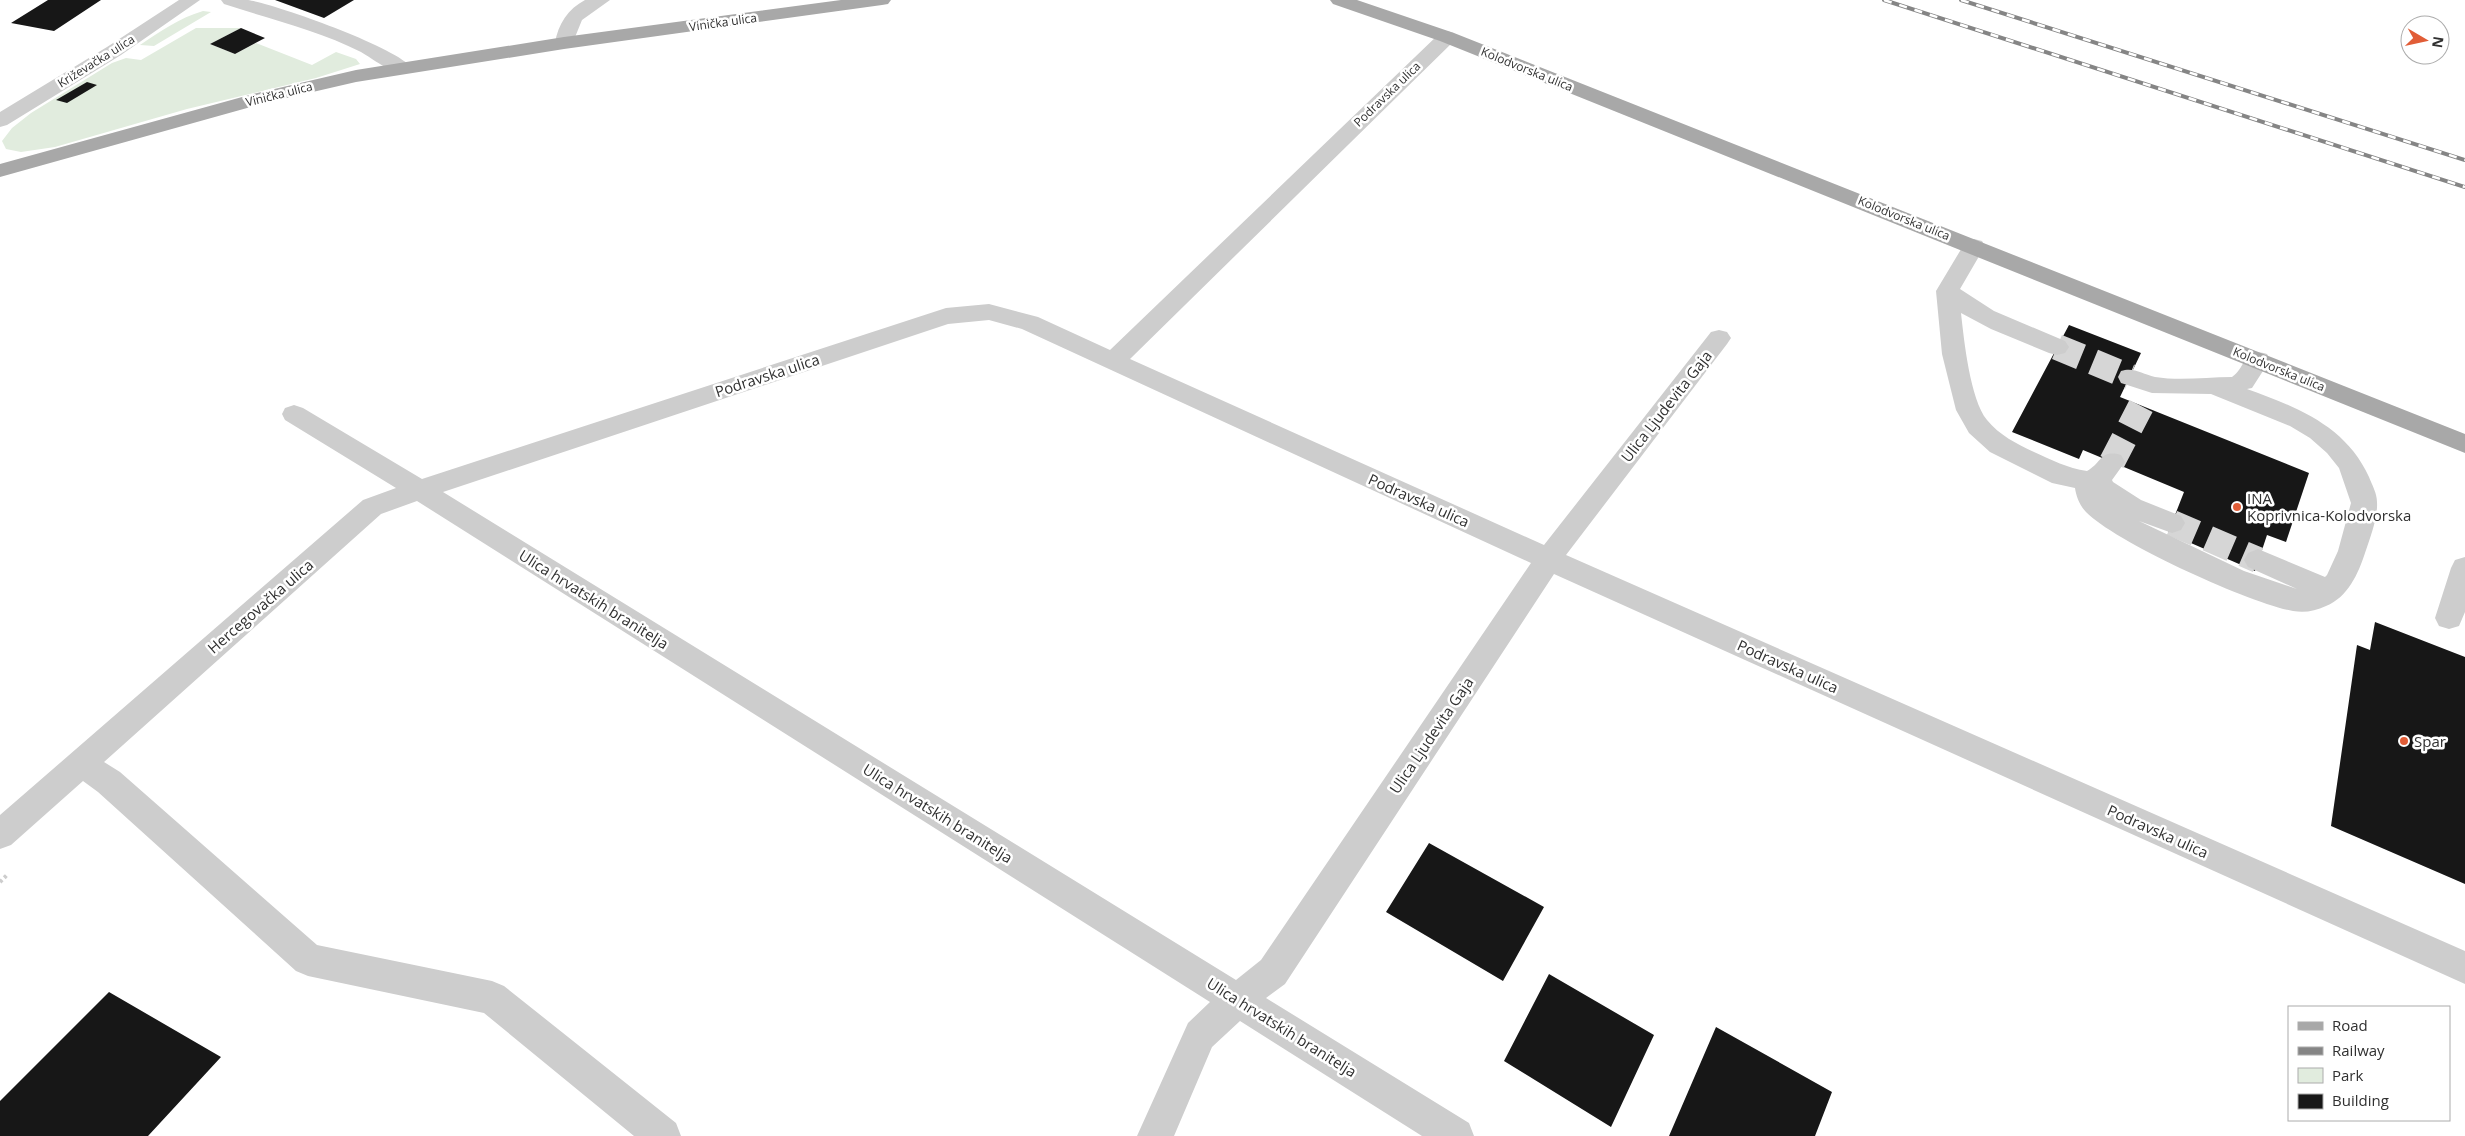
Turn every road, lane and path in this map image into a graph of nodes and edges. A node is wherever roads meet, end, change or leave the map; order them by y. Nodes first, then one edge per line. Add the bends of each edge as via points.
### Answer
1 (191, 0) edge
2 (230, 0) edge
3 (601, 0) edge
4 (882, 0) edge
5 (1339, 0) edge
6 (1447, 37) junction
7 (564, 43) junction
8 (402, 68) junction
9 (0, 121) edge
10 (0, 171) edge
11 (1974, 246) junction
12 (1947, 291) junction
13 (1719, 338) dead end
14 (2057, 347) tunnel mouth
15 (2258, 360) junction
16 (1113, 361) junction
17 (2211, 385) junction
18 (2141, 389) tunnel mouth
19 (294, 414) dead end
20 (2465, 444) edge
21 (2099, 474) junction
22 (419, 490) junction
23 (2172, 523) tunnel mouth
24 (1548, 559) junction
25 (2258, 560) tunnel mouth
26 (2465, 568) edge
27 (2329, 591) junction
28 (2450, 618) dead end
29 (81, 763) junction
30 (0, 835) edge
31 (2465, 968) edge
32 (1238, 999) junction
33 (663, 1136) edge
34 (1155, 1136) edge
35 (1456, 1136) edge

1 - 9 street, Križevačka ulica
2 - 8 street via 381,54
3 - 7 street via 576,14 566,30
4 - 7 main road, Vinička ulica
5 - 6 main road, Kolodvorska ulica
6 - 11 main road, Kolodvorska ulica
6 - 16 street, Podravska ulica
7 - 8 main road, Vinička ulica
8 - 10 main road, Vinička ulica via 260,98
11 - 12 street
11 - 15 main road, Kolodvorska ulica
12 - 14 street via 1982,316
12 - 21 street via 1954,354 1968,410 1978,427 1999,446 2061,476
13 - 24 street, Ulica Ljudevita Gaja
15 - 17 street via 2243,382
15 - 20 main road, Kolodvorska ulica
16 - 22 street, Podravska ulica via 1030,323 989,312 946,316
16 - 24 street, Podravska ulica
17 - 18 street
17 - 27 street via 2305,423 2323,434 2356,475 2364,502 2357,534 2340,584
19 - 22 street
21 - 23 street via 2102,488 2112,497
21 - 27 street via 2089,496 2096,506 2170,550 2279,597 2305,602 2322,597
22 - 29 street, Hercegovačka ulica via 372,508
22 - 32 street, Ulica hrvatskih branitelja
24 - 31 street, Podravska ulica
24 - 32 street, Ulica Ljudevita Gaja via 1273,972
25 - 27 street
26 - 28 street
29 - 30 street, Hercegovačka ulica
29 - 33 street via 109,782 308,960 492,998
32 - 34 street, Ulica Ljudevita Gaja via 1200,1035
32 - 35 street, Ulica hrvatskih branitelja

